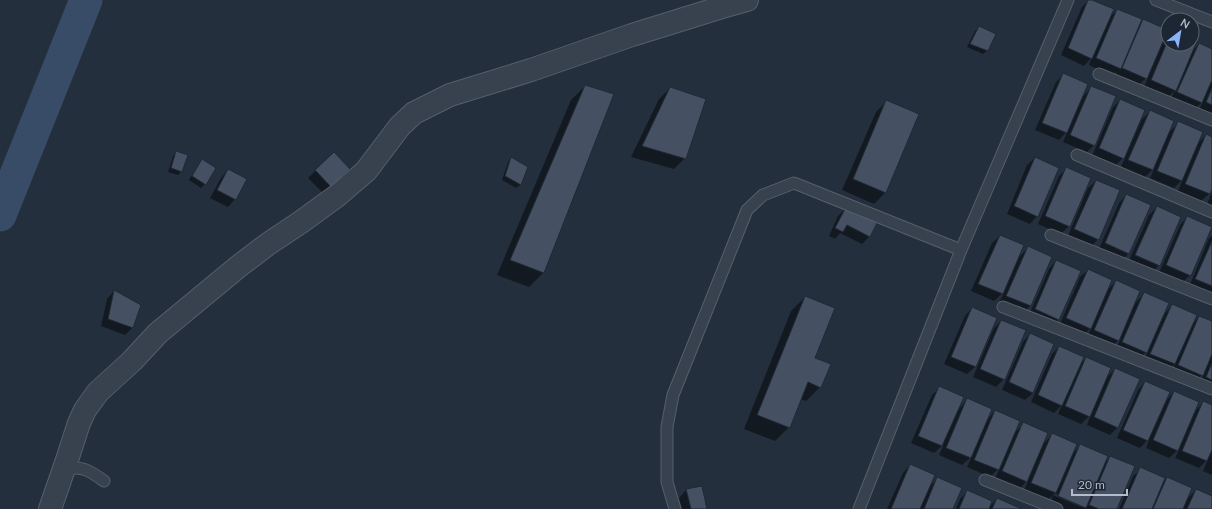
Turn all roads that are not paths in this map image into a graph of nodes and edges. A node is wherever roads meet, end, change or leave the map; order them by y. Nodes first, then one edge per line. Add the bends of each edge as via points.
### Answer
1 (747, 0) edge
2 (1068, 0) edge
3 (1156, 0) edge
4 (1212, 22) edge
5 (1099, 74) dead end
6 (1212, 120) edge
7 (1077, 156) dead end
8 (1212, 212) edge
9 (1051, 235) dead end
10 (961, 250) junction
11 (1212, 299) edge
12 (1003, 306) dead end
13 (1212, 389) edge
14 (64, 468) junction
15 (986, 480) dead end
16 (104, 481) dead end
17 (50, 509) edge
18 (675, 509) edge
19 (859, 509) edge
20 (1057, 509) edge

1 - 14 street via 450,95 414,113 400,126 366,171 338,195 239,266 164,328 98,392 79,423
2 - 10 lane
3 - 4 lane
5 - 6 lane
7 - 8 lane
9 - 11 lane
10 - 18 lane via 794,183 763,195 747,210 673,395 667,427 667,482
10 - 19 lane
12 - 13 lane
14 - 16 lane via 80,467
14 - 17 street
15 - 20 lane

